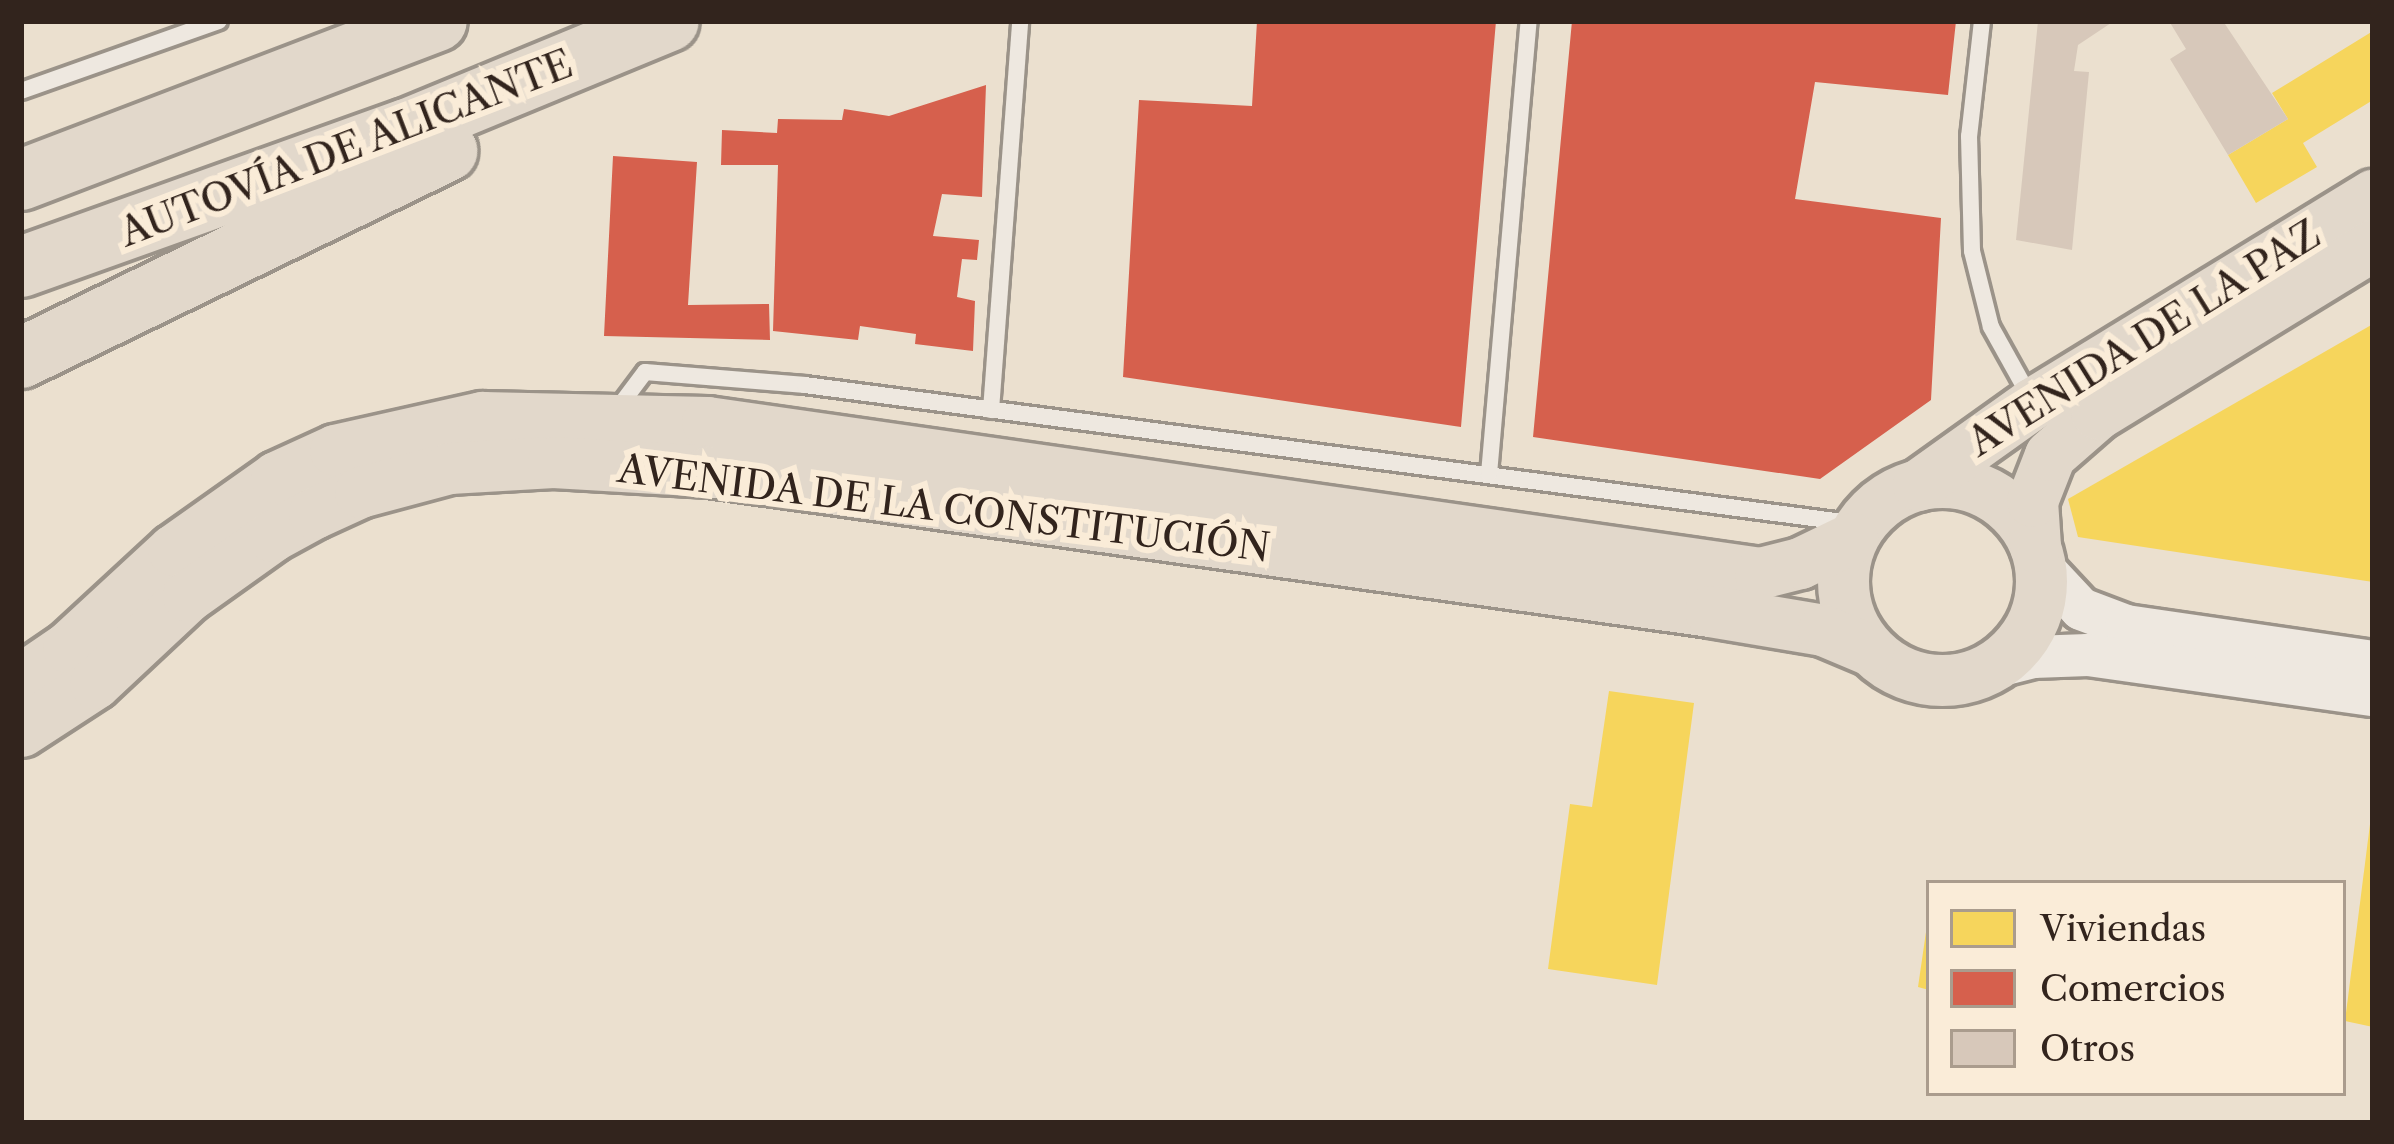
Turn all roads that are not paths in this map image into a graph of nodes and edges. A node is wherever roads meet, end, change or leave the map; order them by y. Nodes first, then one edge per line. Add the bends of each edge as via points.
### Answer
1 (218, 21) edge
2 (437, 21) edge
3 (1020, 21) edge
4 (1529, 21) edge
5 (1982, 21) edge
6 (650, 29) edge
7 (21, 91) edge
8 (21, 180) edge
9 (2373, 195) edge
10 (2373, 245) edge
11 (21, 267) edge
12 (21, 358) edge
13 (2033, 403) junction
14 (991, 410) junction
15 (610, 417) junction
16 (1489, 474) junction
17 (1918, 484) junction
18 (1856, 531) junction
19 (2037, 555) junction
20 (1868, 649) junction
21 (2373, 662) edge
22 (1993, 667) junction
23 (21, 679) edge
24 (2373, 695) edge
25 (21, 731) edge

1 - 7 lane
2 - 8 highway
3 - 14 lane
4 - 16 lane
5 - 13 lane via 1970,136 1972,250 1991,327
6 - 11 highway, AUTOVÍA DE ALICANTE via 407,129
6 - 12 highway via 550,104
9 - 13 main road, AVENIDA DE LA PAZ
10 - 19 main road, AVENIDA DE LA PAZ via 2097,414 2050,455 2031,523
13 - 17 main road, AVENIDA DE LA PAZ
14 - 15 lane via 646,372
14 - 16 lane
15 - 18 main road, AVENIDA DE LA CONSTITUCIÓN via 707,422 1760,573 1800,563
15 - 23 main road, AVENIDA DE LA CONSTITUCIÓN via 482,417 334,450 220,513
16 - 18 lane
17 - 18 main road via 1875,506
17 - 19 main road via 1963,483 1993,495 2018,517
18 - 20 main road via 1842,591
19 - 21 street via 2080,609 2126,626
19 - 22 main road via 2036,614
20 - 22 main road via 1894,670 1927,680
20 - 25 main road, AVENIDA DE LA CONSTITUCIÓN via 1822,630 1687,608 709,471 554,462 448,468 314,513 188,596 95,683
22 - 24 street via 2033,657 2118,657

